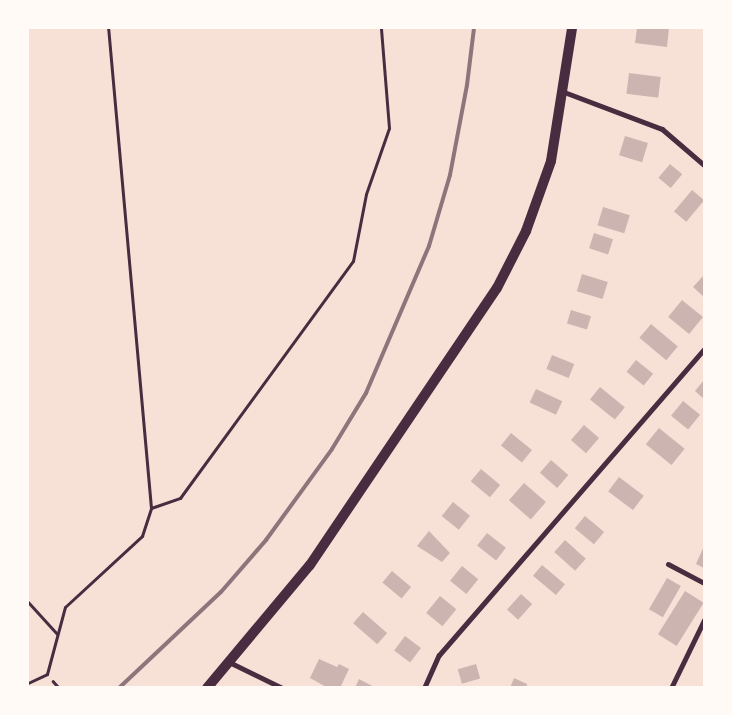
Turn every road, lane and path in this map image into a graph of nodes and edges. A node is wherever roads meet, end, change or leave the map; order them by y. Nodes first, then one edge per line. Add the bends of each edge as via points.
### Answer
1 (108, 28) edge
2 (381, 28) edge
3 (572, 28) edge
4 (564, 92) junction
5 (704, 165) edge
6 (704, 349) edge
7 (151, 508) junction
8 (668, 564) dead end
9 (704, 583) edge
10 (28, 602) edge
11 (704, 620) edge
12 (57, 635) junction
13 (231, 663) junction
14 (28, 683) edge
15 (207, 688) edge
16 (282, 688) edge
17 (424, 688) edge
18 (672, 688) edge

1 - 7 lane
2 - 7 lane via 388,128 366,194 353,261 180,498
3 - 4 main road
4 - 5 street via 662,129
4 - 13 main road via 551,161 526,231 497,288 310,565
6 - 17 street via 439,655
7 - 12 lane via 142,536 64,608
8 - 9 street
10 - 12 lane
11 - 18 street
12 - 14 lane via 47,674
13 - 15 main road
13 - 16 street

